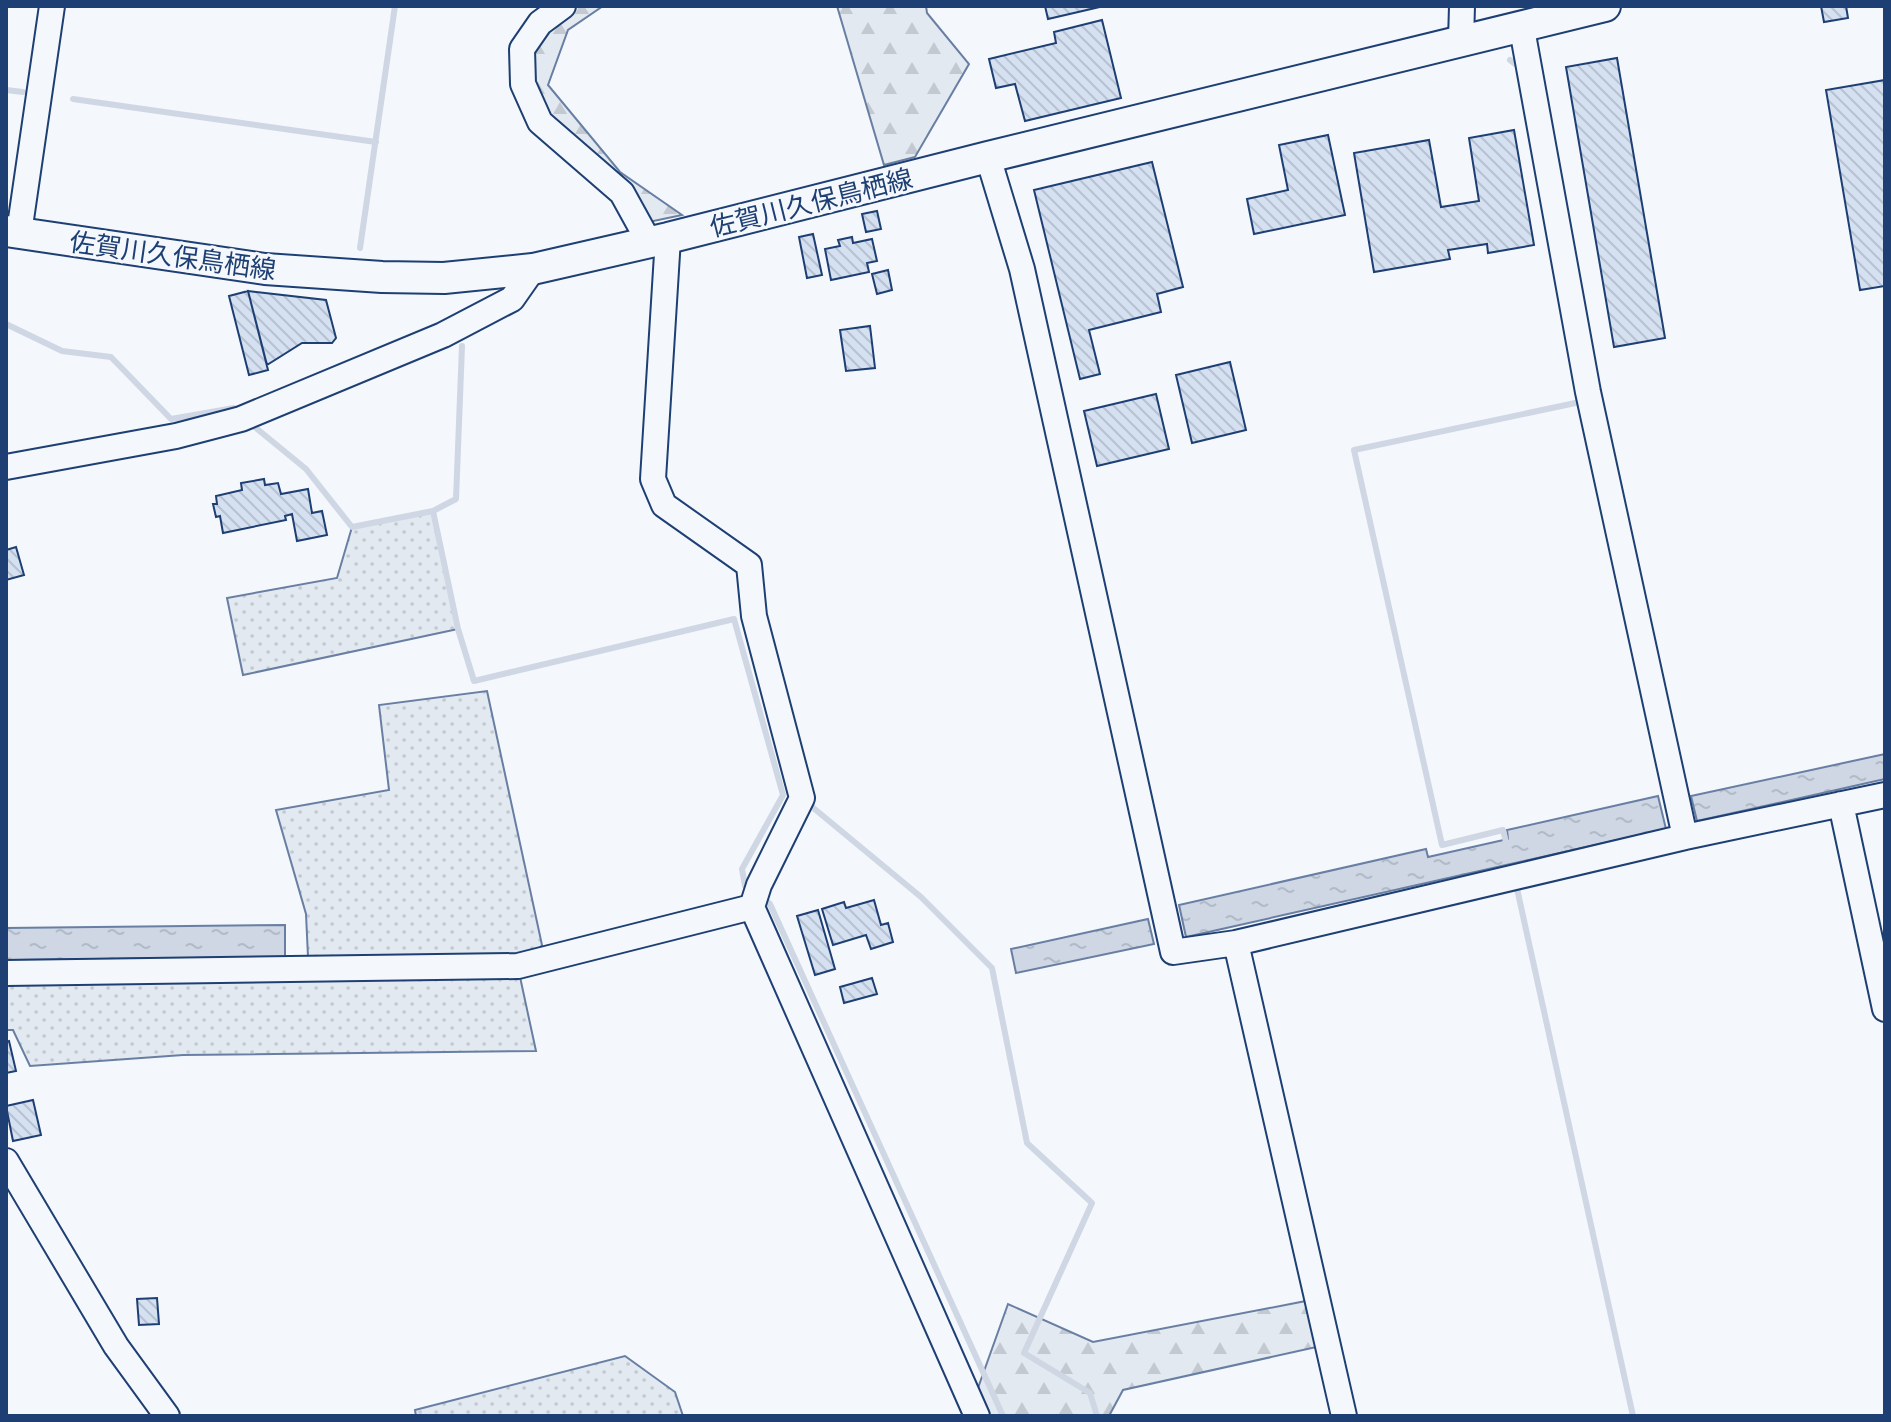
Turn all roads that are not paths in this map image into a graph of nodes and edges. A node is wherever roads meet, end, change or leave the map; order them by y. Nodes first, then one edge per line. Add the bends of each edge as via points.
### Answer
1 (52, 6) edge
2 (563, 6) edge
3 (1462, 6) edge
4 (1605, 6) edge
5 (1518, 27) junction
6 (1461, 41) junction
7 (988, 157) junction
8 (13, 232) edge
9 (658, 240) junction
10 (533, 269) junction
11 (6, 467) edge
12 (1885, 795) edge
13 (1841, 804) junction
14 (1685, 837) junction
15 (755, 896) junction
16 (1236, 943) junction
17 (6, 973) edge
18 (1885, 1009) edge
19 (6, 1161) edge
20 (167, 1416) edge
21 (977, 1416) edge
22 (1344, 1416) edge

1 - 8 street
2 - 9 street via 540,23 522,49 523,84 540,122 622,193
3 - 6 street
4 - 5 main road, 佐賀川久保鳥栖線
5 - 6 main road, 佐賀川久保鳥栖線
5 - 14 street via 1588,392
6 - 7 main road, 佐賀川久保鳥栖線
7 - 9 main road, 佐賀川久保鳥栖線
7 - 16 street via 1022,269 1173,952
8 - 10 main road, 佐賀川久保鳥栖線 via 265,269 444,278
9 - 10 main road, 佐賀川久保鳥栖線
9 - 15 street via 653,479 664,505 749,565 754,616 802,798
10 - 11 street via 512,299 443,335 241,419
12 - 13 street
13 - 14 street
13 - 18 street
14 - 16 street
15 - 17 street via 518,966
15 - 21 street
16 - 22 street
19 - 20 street via 116,1346

